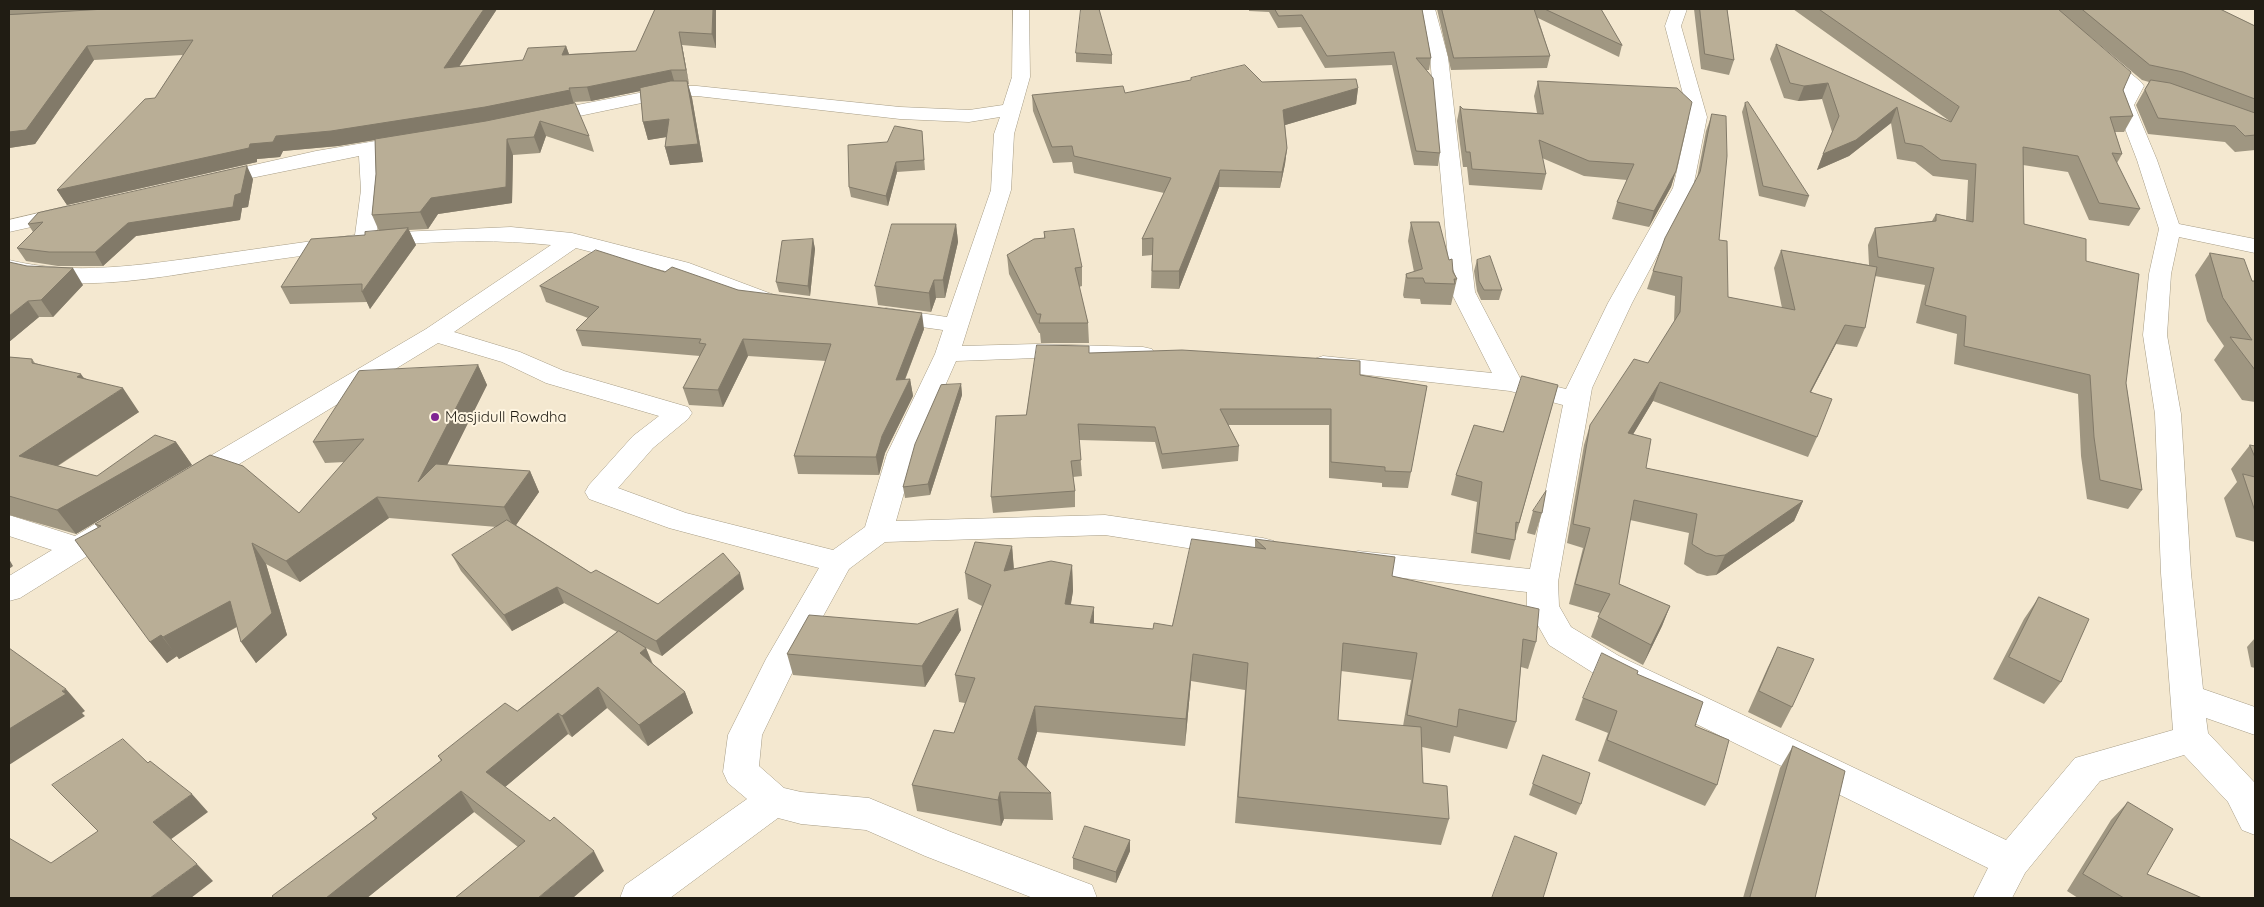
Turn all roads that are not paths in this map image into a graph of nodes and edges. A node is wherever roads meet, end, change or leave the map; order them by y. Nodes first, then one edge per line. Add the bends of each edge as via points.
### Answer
1 (1021, 9) edge
2 (1427, 9) edge
3 (1679, 9) edge
4 (2046, 9) edge
5 (1010, 110) junction
6 (520, 122) edge
7 (425, 139) edge
8 (369, 148) junction
9 (189, 185) edge
10 (82, 208) edge
11 (9, 226) edge
12 (2170, 229) junction
13 (365, 240) junction
14 (572, 240) junction
15 (2255, 246) edge
16 (9, 267) edge
17 (791, 304) edge
18 (865, 313) edge
19 (957, 326) junction
20 (435, 334) junction
21 (947, 354) junction
22 (1166, 355) edge
23 (1300, 363) edge
24 (1510, 383) junction
25 (1576, 400) junction
26 (173, 490) edge
27 (131, 515) edge
28 (9, 526) edge
29 (878, 532) junction
30 (76, 547) junction
31 (1286, 553) edge
32 (1334, 559) edge
33 (838, 562) junction
34 (1543, 582) junction
35 (9, 590) edge
36 (2187, 698) junction
37 (2255, 721) edge
38 (2191, 739) junction
39 (773, 801) junction
40 (2255, 819) edge
41 (2012, 861) junction
42 (639, 898) edge
43 (1078, 898) edge
44 (1992, 898) edge

1 - 5 street via 1021,77
2 - 24 street via 1440,57 1463,292
3 - 25 street via 1673,26 1698,117 1683,188 1620,303
4 - 12 street via 2143,87 2125,105
5 - 6 street via 969,116 900,113 675,91
5 - 19 street via 1004,134 1001,190
7 - 8 street
8 - 9 street
8 - 13 street via 371,190
10 - 11 street
12 - 15 street
12 - 36 street via 2160,274 2154,335 2168,414 2176,573
13 - 14 street via 511,234
13 - 16 street via 122,275 66,275
14 - 17 street via 681,268 764,300
14 - 20 street
18 - 19 street
19 - 21 street
20 - 26 street
20 - 33 street via 511,357 554,377 679,413 643,442 599,492 679,521
21 - 22 street via 1036,351
21 - 29 street via 901,454
23 - 24 street via 1370,367
24 - 25 street
25 - 34 street
27 - 30 street
28 - 30 street
29 - 31 street via 1105,525
29 - 33 street
30 - 35 street
32 - 34 street
33 - 39 street via 778,668 745,735 741,772
34 - 41 street via 1543,606 1560,636 1608,665
36 - 37 street
36 - 38 street
38 - 40 street via 2241,791
38 - 41 street via 2088,769
39 - 42 street
39 - 43 street via 802,808 869,814
41 - 44 street

